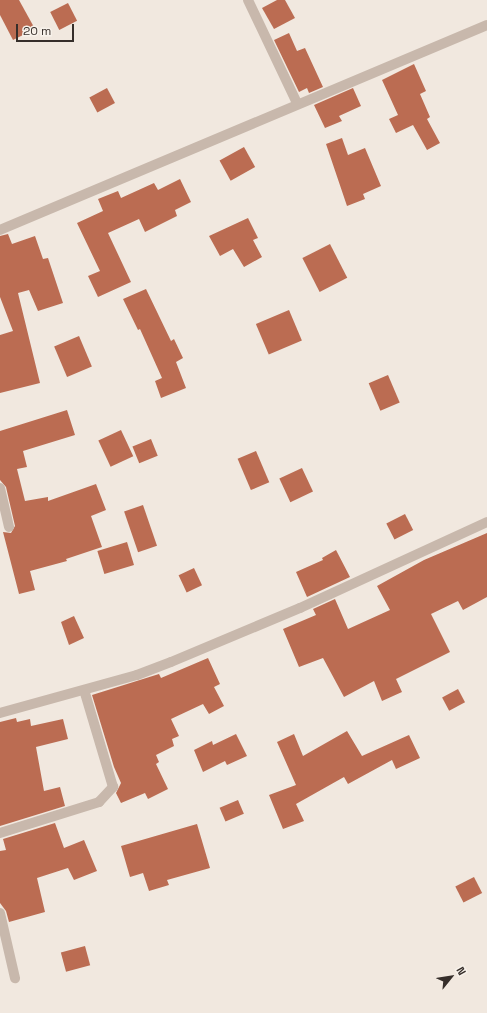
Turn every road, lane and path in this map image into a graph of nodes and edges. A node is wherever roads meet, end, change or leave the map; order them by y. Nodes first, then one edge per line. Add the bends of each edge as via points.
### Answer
1 (248, 0) edge
2 (487, 25) edge
3 (297, 103) junction
4 (0, 230) edge
5 (0, 488) edge
6 (487, 522) edge
7 (9, 527) dead end
8 (84, 690) junction
9 (0, 713) edge
10 (0, 833) edge
11 (0, 913) edge
12 (15, 978) dead end

1 - 3 street
2 - 3 street
3 - 4 street
5 - 7 street
6 - 8 street via 300,608 171,662
8 - 9 street
8 - 10 street via 113,787 99,802
11 - 12 street

